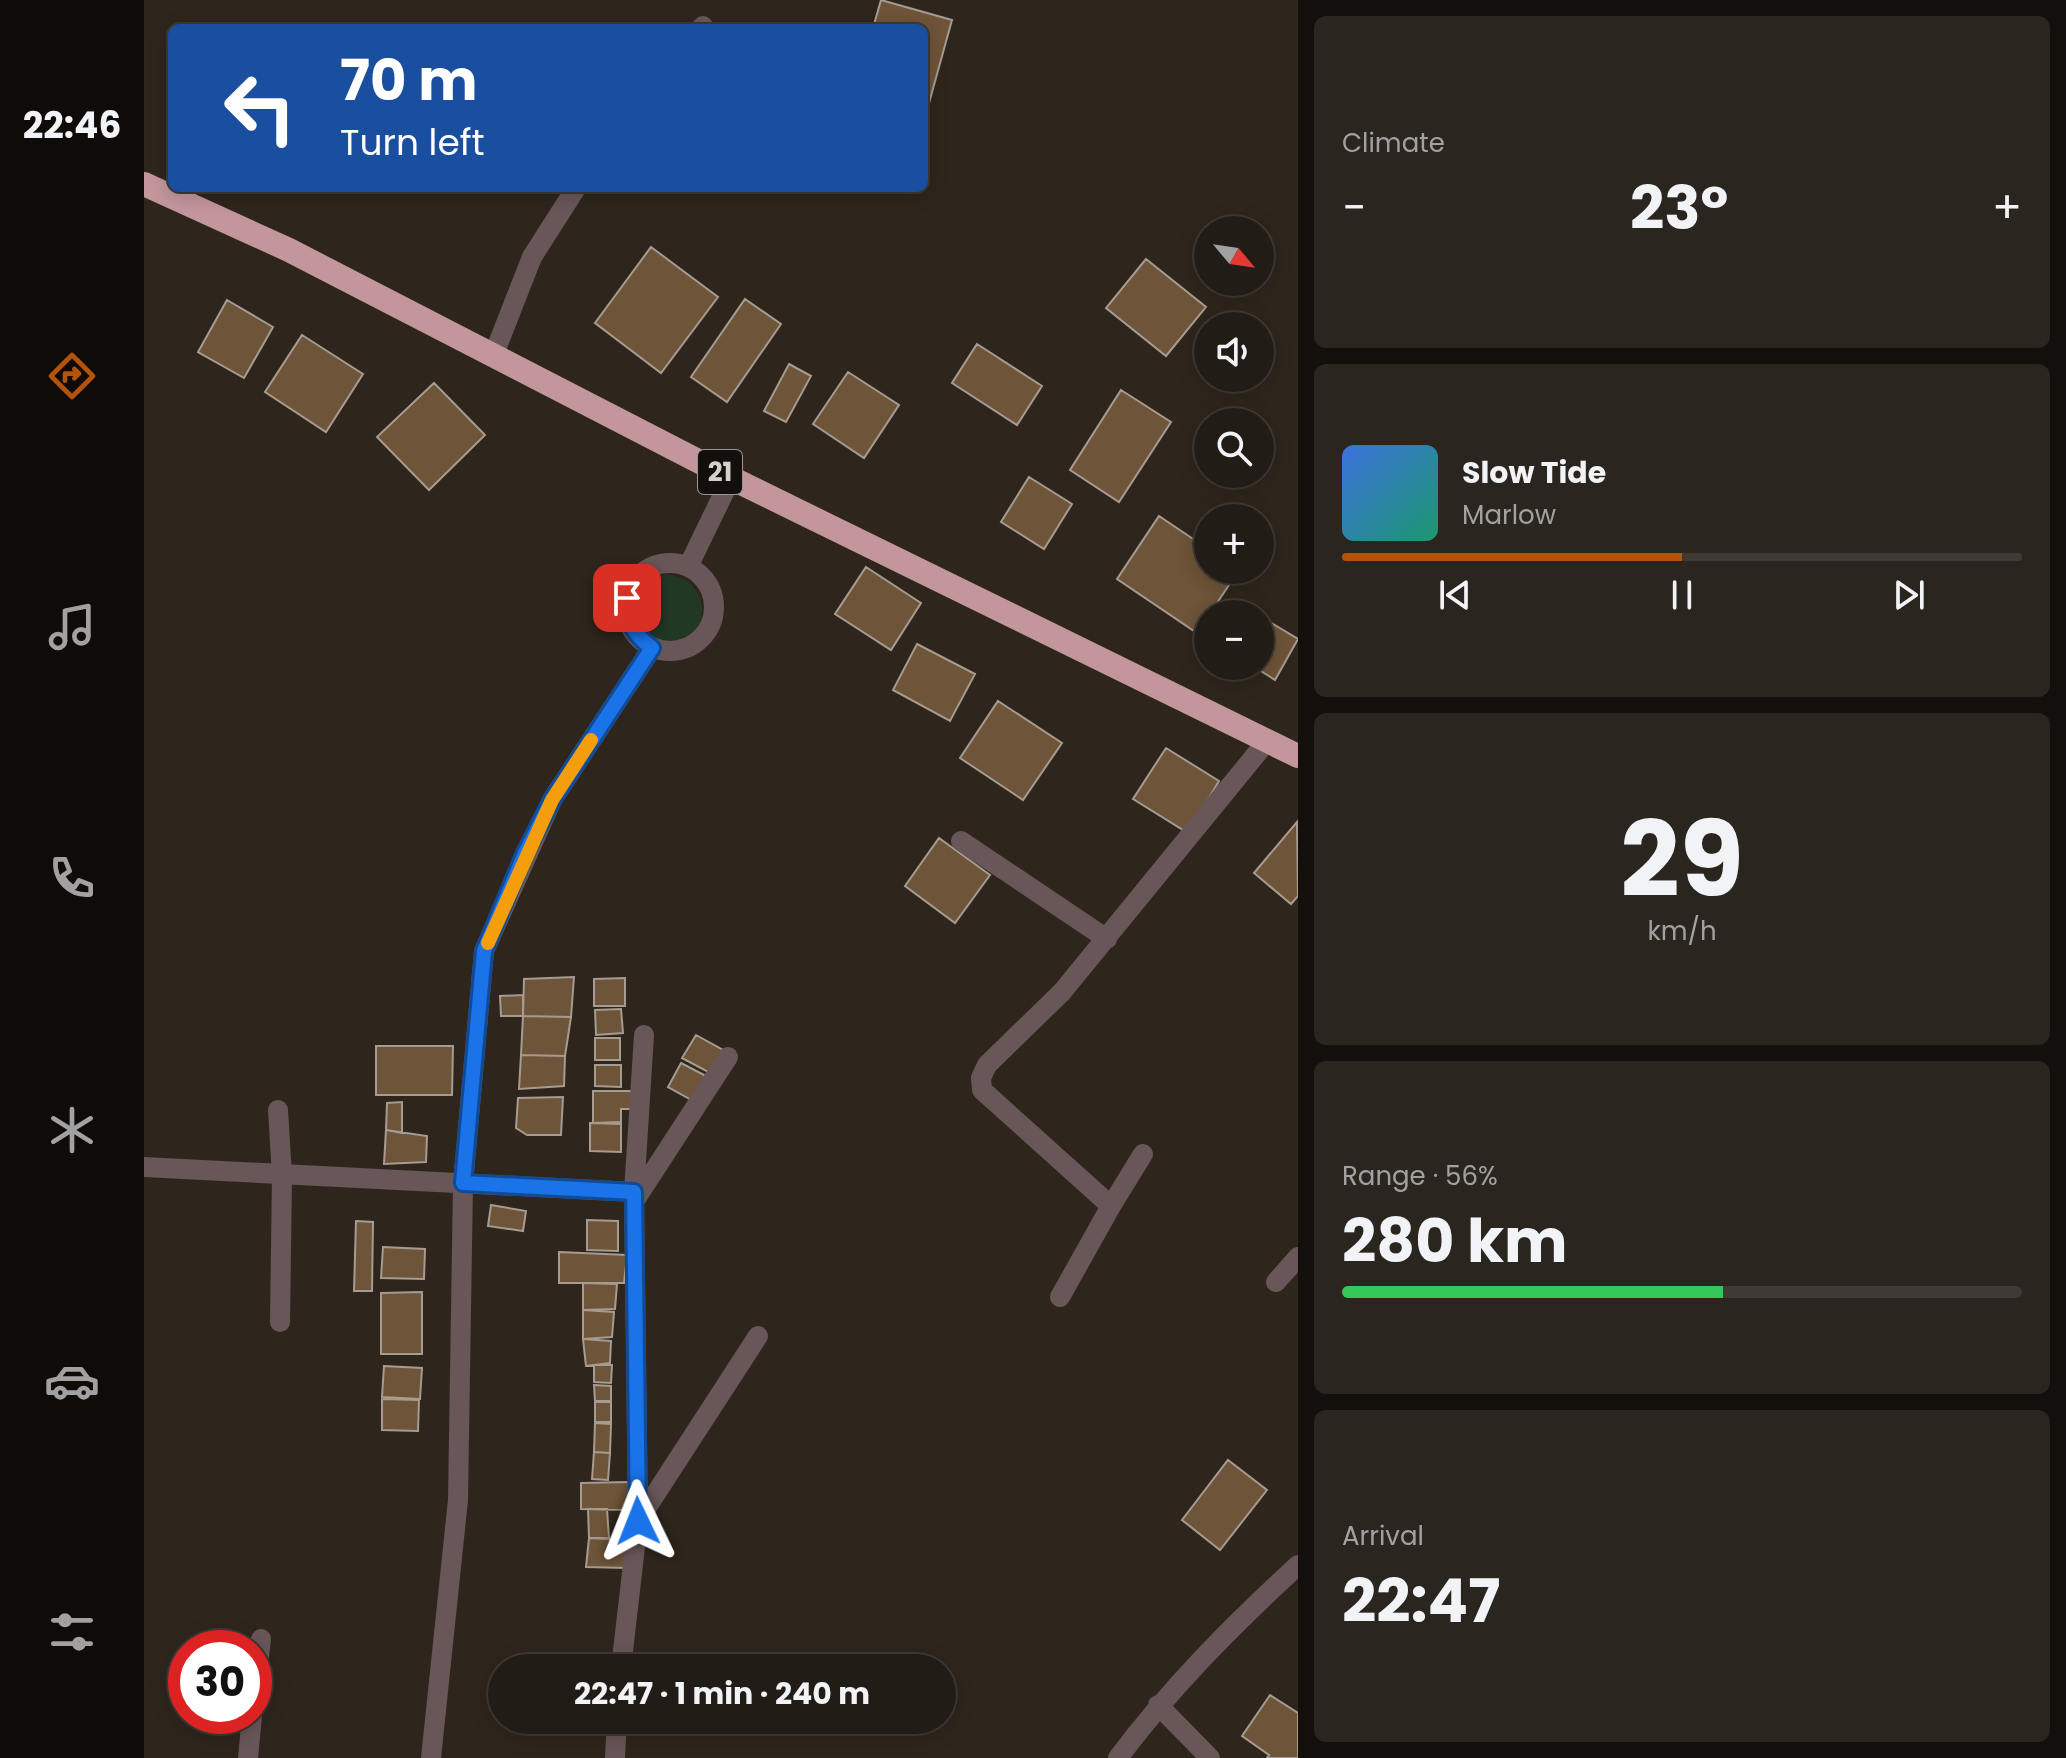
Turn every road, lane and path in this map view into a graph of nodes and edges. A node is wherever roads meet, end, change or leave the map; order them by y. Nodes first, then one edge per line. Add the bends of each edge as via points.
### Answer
1 (144, 184) edge
2 (573, 192) edge
3 (494, 354) junction
4 (731, 478) junction
5 (688, 567) junction
6 (652, 648) junction
7 (1267, 741) junction
8 (1298, 756) edge
9 (961, 841) dead end
10 (1107, 939) junction
11 (644, 1035) dead end
12 (728, 1057) dead end
13 (278, 1110) dead end
14 (1143, 1154) dead end
15 (144, 1167) edge
16 (282, 1176) junction
17 (463, 1183) junction
18 (635, 1196) junction
19 (1111, 1206) junction
20 (1298, 1257) edge
21 (1276, 1282) dead end
22 (1060, 1297) dead end
23 (280, 1322) dead end
24 (758, 1336) dead end
25 (638, 1521) junction
26 (1298, 1565) edge
27 (623, 1654) edge
28 (1158, 1705) junction
29 (250, 1734) edge
30 (616, 1734) edge
31 (248, 1758) edge
32 (431, 1758) edge
33 (615, 1758) edge
34 (1118, 1758) edge
35 (1210, 1758) edge

1 - 3 highway, 21
2 - 3 street via 532,257
3 - 4 highway, 21
4 - 5 street
4 - 7 highway, 21
5 - 6 street via 669,563 650,568 631,589 627,618 636,636
5 - 6 street via 704,579 713,596 713,616 705,634 680,649
6 - 17 street via 552,800 484,951
7 - 8 highway, 21
7 - 10 street
9 - 10 street
10 - 19 street via 987,1065 981,1078 982,1090
11 - 18 street
12 - 18 street
13 - 16 street
14 - 19 street
15 - 16 street
16 - 17 street
16 - 23 street
17 - 18 street
17 - 32 street via 458,1500
18 - 25 street
19 - 22 street
20 - 21 street
24 - 25 street
25 - 27 street
26 - 28 street via 1202,1655
28 - 34 street
28 - 35 street
29 - 31 street
30 - 33 street

